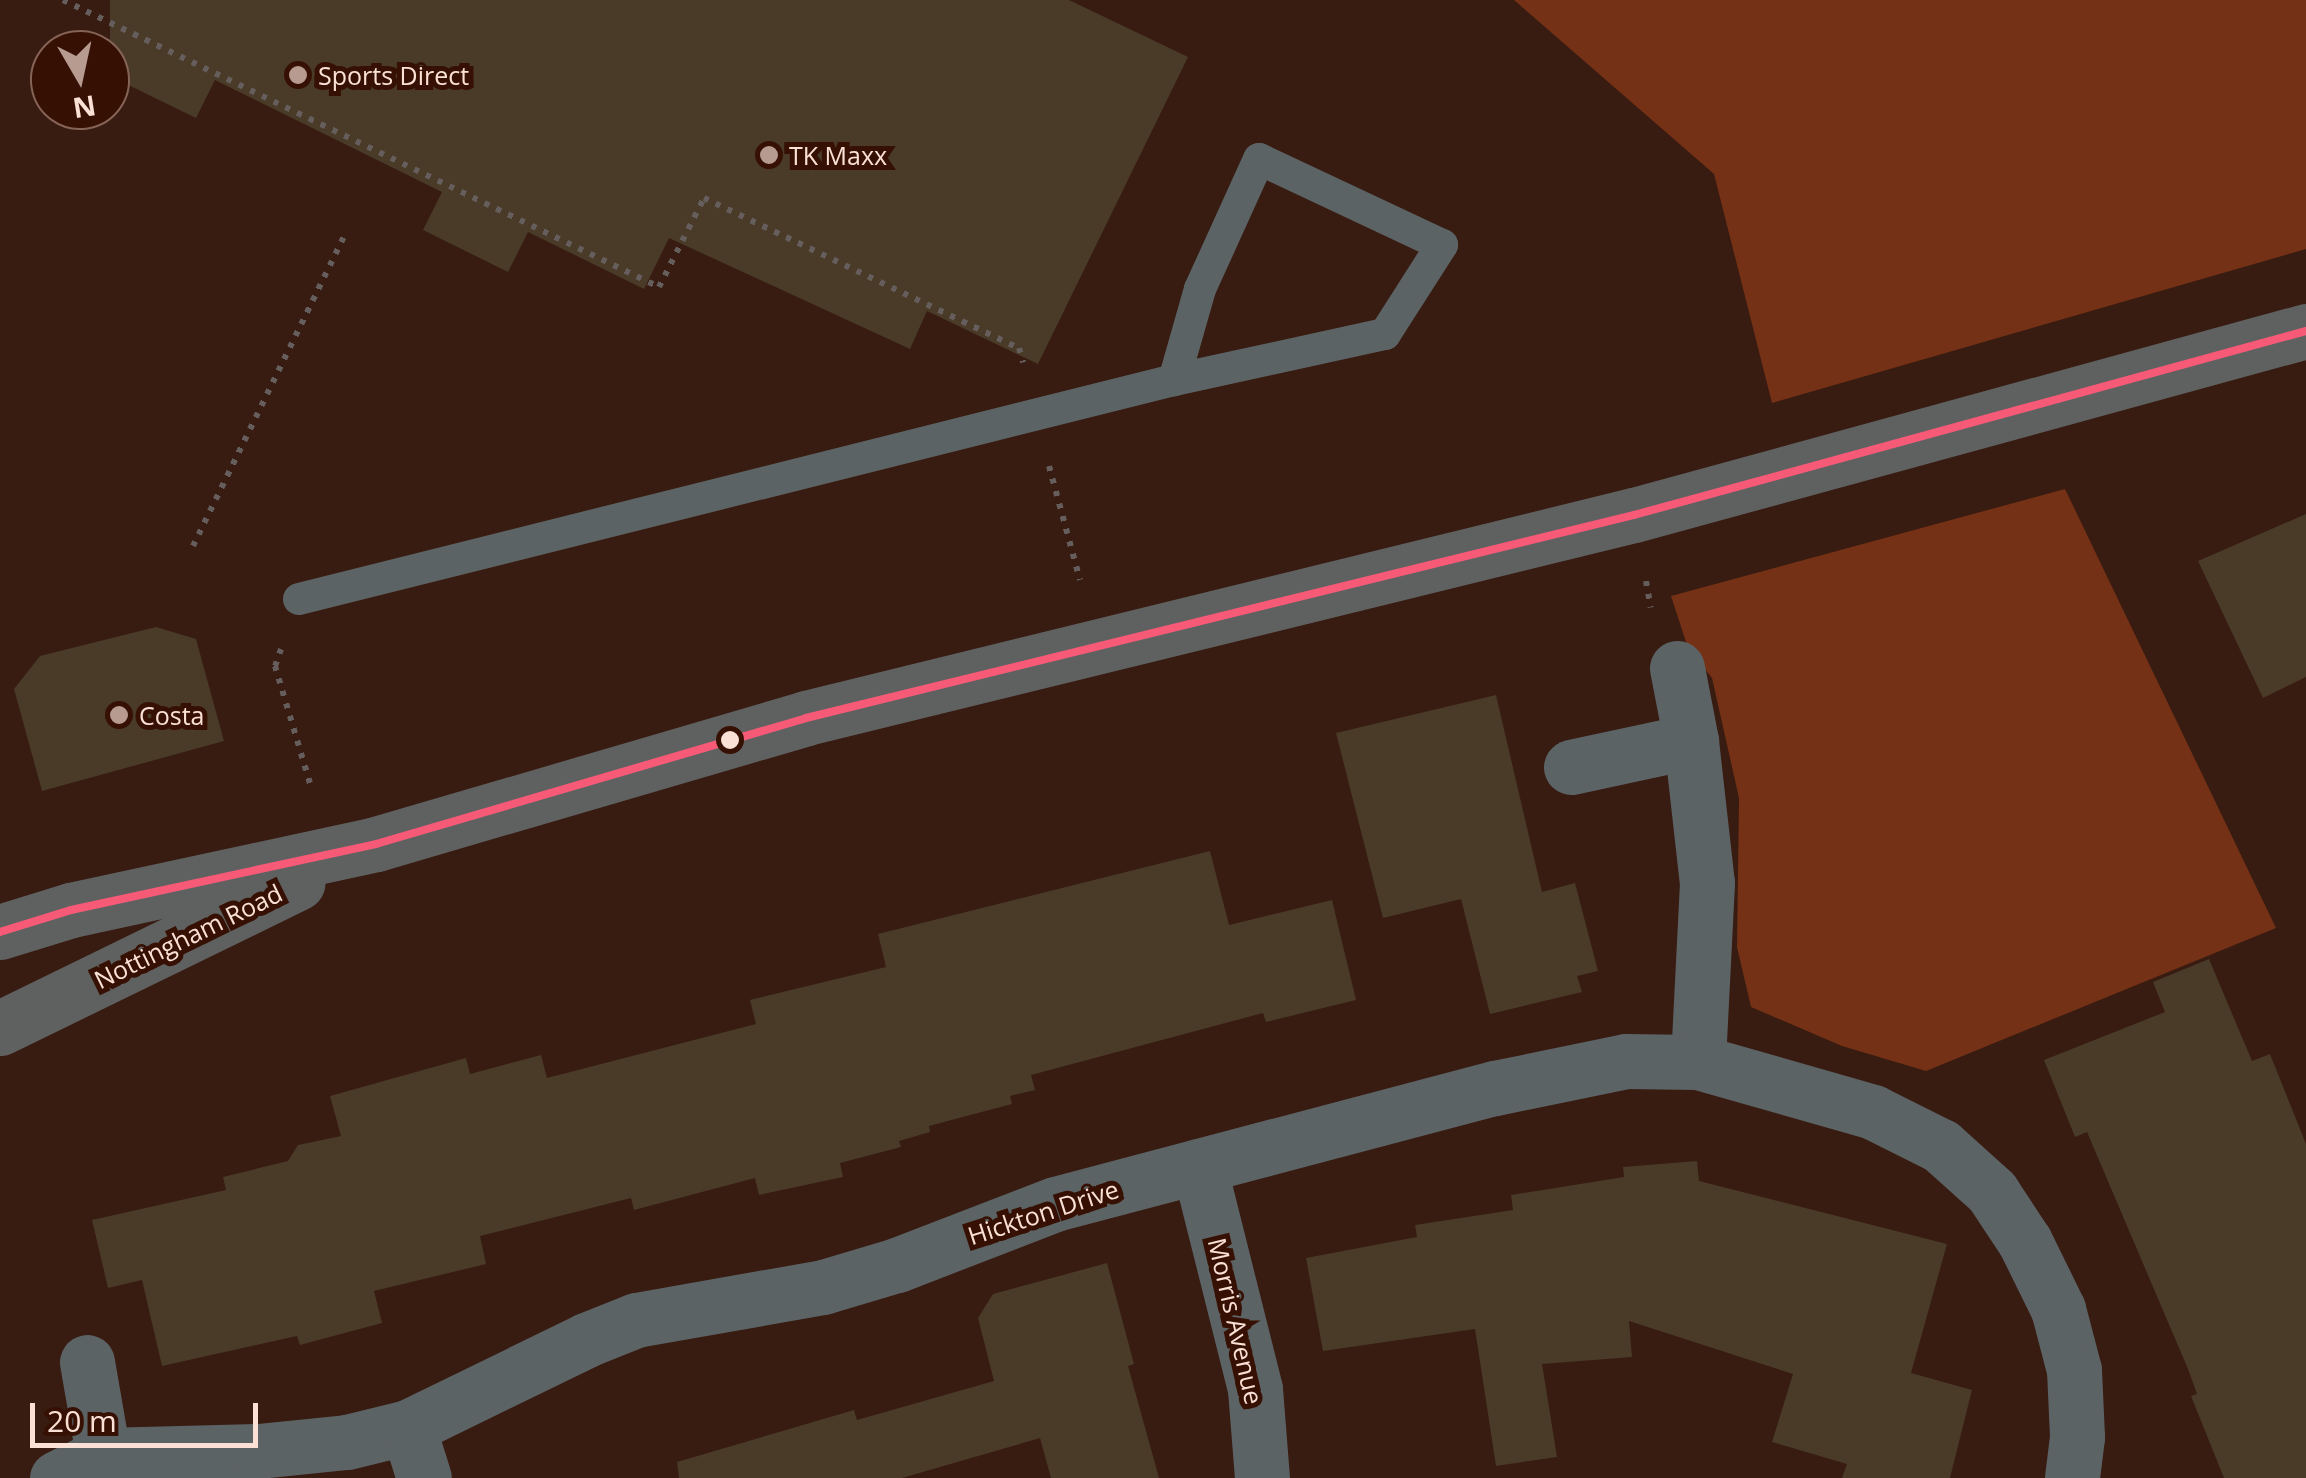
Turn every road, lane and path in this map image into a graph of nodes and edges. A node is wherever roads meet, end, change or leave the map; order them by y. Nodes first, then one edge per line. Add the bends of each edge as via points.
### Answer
1 (63, 0) edge
2 (346, 232) dead end
3 (2306, 331) edge
4 (1174, 380) junction
5 (1035, 415) junction
6 (1634, 515) junction
7 (193, 546) dead end
8 (298, 599) joint
9 (1098, 646) junction
10 (1678, 668) joint
11 (1692, 741) junction
12 (1571, 767) dead end
13 (354, 849) junction
14 (0, 932) edge
15 (0, 1028) edge
16 (1698, 1062) junction
17 (1199, 1166) junction
18 (87, 1362) dead end
19 (416, 1453) edge
20 (80, 1466) edge
21 (1262, 1478) edge
22 (2072, 1478) edge

1 - 5 path via 659,287 704,198 1020,348
2 - 7 path
3 - 6 main road, Nottingham Road
4 - 4 lane via 1200,288 1259,160 1442,245 1385,334
4 - 5 lane
5 - 8 lane
5 - 9 path
6 - 9 main road, Nottingham Road
6 - 10 path via 1662,662
8 - 13 path via 275,666
9 - 13 main road, Nottingham Road via 806,718
10 - 11 street
11 - 12 street
11 - 16 street via 1707,883
13 - 14 main road, Nottingham Road via 71,910
13 - 15 main road, Nottingham Road
16 - 17 street, Hickton Drive via 1626,1061 1532,1080
16 - 22 street, Hickton Drive via 1873,1112 1941,1146 1992,1192 2058,1309 2074,1370
17 - 19 street, Hickton Drive via 1054,1204 823,1287 636,1320 571,1347
17 - 21 street, Morris Avenue via 1255,1388
18 - 20 street, Hickton Drive
19 - 20 street, Hickton Drive via 347,1442

